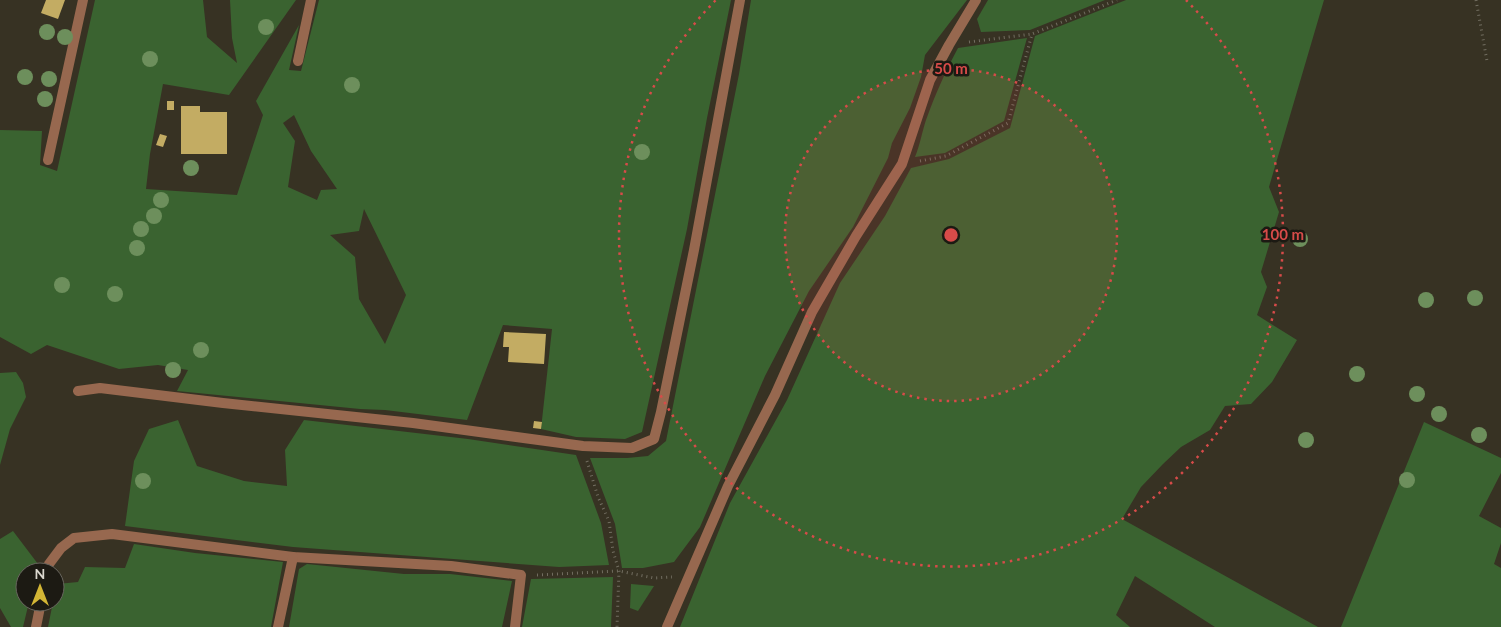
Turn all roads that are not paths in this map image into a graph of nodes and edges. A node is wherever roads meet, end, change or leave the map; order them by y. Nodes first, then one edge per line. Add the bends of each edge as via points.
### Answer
1 (83, 0) edge
2 (311, 0) edge
3 (740, 0) edge
4 (976, 0) edge
5 (298, 62) dead end
6 (48, 160) dead end
7 (78, 391) dead end
8 (293, 557) junction
9 (50, 562) edge
10 (39, 612) edge
11 (36, 627) edge
12 (278, 627) edge
13 (515, 627) edge
14 (667, 627) edge

1 - 6 street
2 - 5 street
3 - 7 street via 694,250 654,439 632,448 583,446 413,423 100,388
4 - 14 street via 930,80 902,164 812,312 775,395 728,486
8 - 9 street via 112,534 74,538
8 - 12 street
8 - 13 street via 451,566 521,575
10 - 11 street

